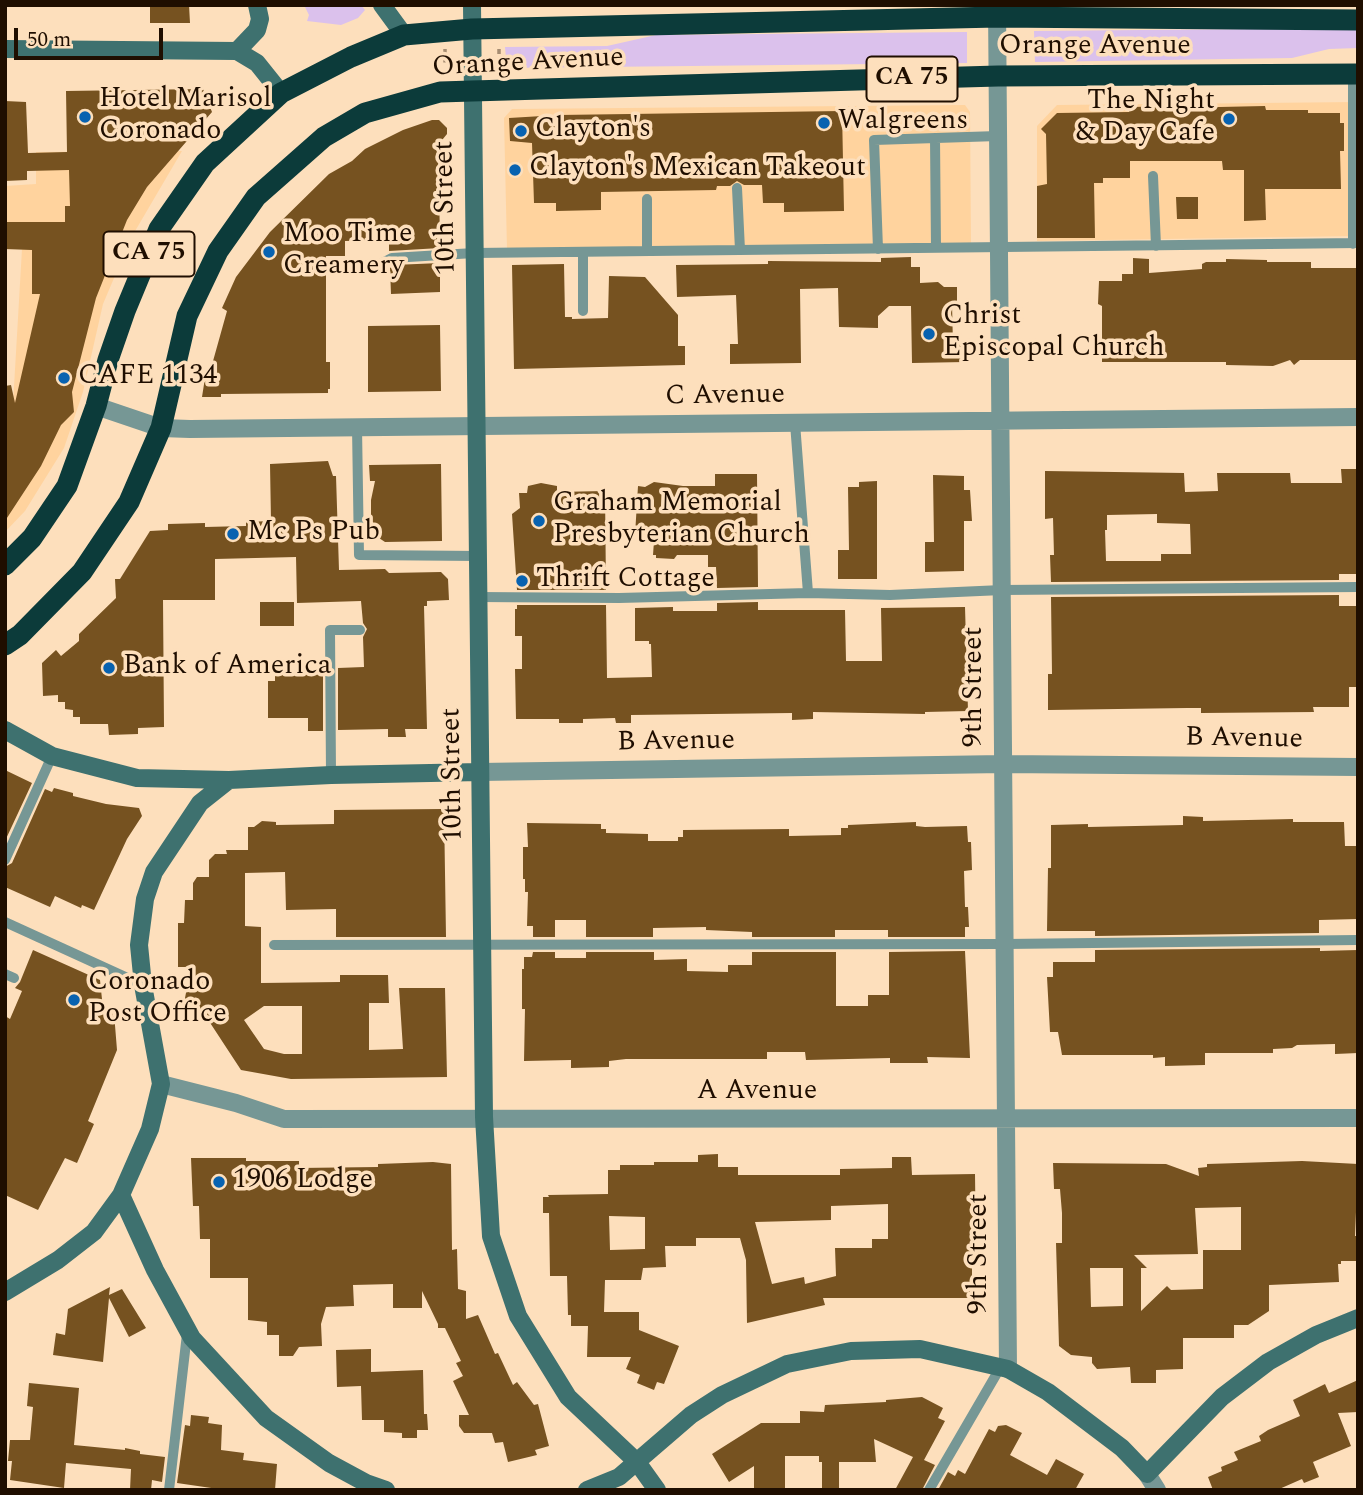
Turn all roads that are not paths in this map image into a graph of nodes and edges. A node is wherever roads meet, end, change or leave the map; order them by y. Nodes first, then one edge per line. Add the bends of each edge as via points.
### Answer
1 (257, 5) edge
2 (382, 5) edge
3 (471, 5) edge
4 (997, 11) edge
5 (900, 12) edge
6 (955, 12) edge
7 (1358, 20) edge
8 (472, 29) junction
9 (404, 35) junction
10 (5, 48) edge
11 (237, 51) junction
12 (1355, 74) edge
13 (998, 76) junction
14 (472, 91) junction
15 (281, 93) junction
16 (998, 136) junction
17 (935, 138) junction
18 (1153, 176) dead end
19 (737, 188) dead end
20 (647, 199) dead end
21 (1356, 243) edge
22 (1156, 246) junction
23 (999, 247) junction
24 (936, 248) junction
25 (878, 249) junction
26 (740, 250) junction
27 (648, 251) junction
28 (583, 252) junction
29 (474, 253) junction
30 (342, 266) dead end
31 (583, 311) dead end
32 (96, 406) junction
33 (1358, 418) edge
34 (1000, 421) junction
35 (795, 423) junction
36 (476, 426) junction
37 (357, 427) junction
38 (161, 428) junction
39 (478, 556) junction
40 (5, 565) edge
41 (1358, 587) edge
42 (1002, 590) junction
43 (808, 593) junction
44 (478, 597) junction
45 (360, 630) dead end
46 (5, 645) edge
47 (5, 730) edge
48 (52, 756) junction
49 (1003, 764) junction
50 (1358, 767) edge
51 (480, 772) junction
52 (331, 775) junction
53 (229, 780) junction
54 (5, 860) edge
55 (5, 922) edge
56 (1358, 940) edge
57 (482, 944) junction
58 (1005, 944) junction
59 (274, 945) dead end
60 (143, 985) junction
61 (161, 1084) junction
62 (484, 1117) junction
63 (1358, 1118) edge
64 (1006, 1120) junction
65 (121, 1195) junction
66 (5, 1292) edge
67 (1358, 1318) edge
68 (187, 1331) junction
69 (1004, 1369) junction
70 (637, 1462) junction
71 (1147, 1474) junction
72 (169, 1490) edge
73 (386, 1490) edge
74 (587, 1490) edge
75 (657, 1490) edge
76 (929, 1490) edge
77 (1157, 1490) edge

1 - 11 street via 257,30
2 - 9 street
3 - 8 street, 10th Street
4 - 6 highway, Orange Avenue / CA 75
4 - 7 highway, Orange Avenue / CA 75
4 - 13 street, 9th Street
5 - 6 highway, Orange Avenue / CA 75
5 - 8 highway, Orange Avenue / CA 75
8 - 9 highway, Orange Avenue / CA 75
8 - 14 street, 10th Street
9 - 15 highway, Orange Avenue / CA 75
10 - 11 street
11 - 15 street via 257,63
12 - 13 highway, Orange Avenue / CA 75
12 - 21 lane
13 - 14 highway, Orange Avenue / CA 75
13 - 16 street, 9th Street
14 - 29 street, 10th Street
14 - 38 highway, Orange Avenue / CA 75 via 440,92 365,113 324,136 256,197 218,251 187,316
15 - 32 highway, Orange Avenue / CA 75 via 205,163 159,229 125,311
16 - 17 lane
16 - 23 street, 9th Street
17 - 24 lane
17 - 25 lane via 874,141
18 - 22 lane
19 - 26 lane
20 - 27 lane
21 - 22 lane
22 - 23 lane
23 - 24 lane
23 - 34 street, 9th Street
24 - 25 lane
25 - 26 lane
26 - 27 lane
27 - 28 lane
28 - 29 lane
28 - 31 lane
29 - 30 lane
29 - 36 street, 10th Street
32 - 38 street, C Avenue
32 - 40 highway, Orange Avenue / CA 75 via 67,486 32,538
33 - 34 street, C Avenue
34 - 35 street, C Avenue
34 - 42 street, 9th Street
35 - 36 street, C Avenue
35 - 43 lane
36 - 37 street, C Avenue
36 - 39 street, 10th Street
37 - 38 street, C Avenue
37 - 39 lane via 359,555
38 - 46 highway, Orange Avenue / CA 75 via 129,502 82,572
39 - 44 street, 10th Street
41 - 42 lane
42 - 43 lane
42 - 49 street, 9th Street
43 - 44 lane
44 - 51 street, 10th Street
45 - 52 lane via 330,630
47 - 48 street, B Avenue
48 - 53 street, B Avenue via 137,778
48 - 54 lane
49 - 50 street, B Avenue
49 - 51 street, B Avenue
49 - 58 street, 9th Street
51 - 52 street, B Avenue
51 - 57 street, 10th Street
52 - 53 street, B Avenue
53 - 60 street via 200,803 154,872 139,945
55 - 60 lane
56 - 58 lane
57 - 58 lane
57 - 59 lane
57 - 62 street, 10th Street
58 - 64 street, 9th Street
60 - 61 street
61 - 62 street, A Avenue via 284,1119
61 - 65 street via 150,1129
62 - 64 street, A Avenue
62 - 70 street, 10th Street via 491,1236 518,1316 568,1397
63 - 64 street, A Avenue
64 - 69 street, 9th Street
65 - 66 street via 94,1232
65 - 68 street
67 - 71 street via 1268,1362 1222,1397
68 - 72 lane
68 - 73 street via 266,1418 329,1463
69 - 70 street via 920,1349 851,1351 787,1364 691,1415
69 - 71 street via 1048,1392 1122,1448
69 - 76 lane
70 - 74 street via 619,1477
70 - 75 street, 10th Street
71 - 77 street

